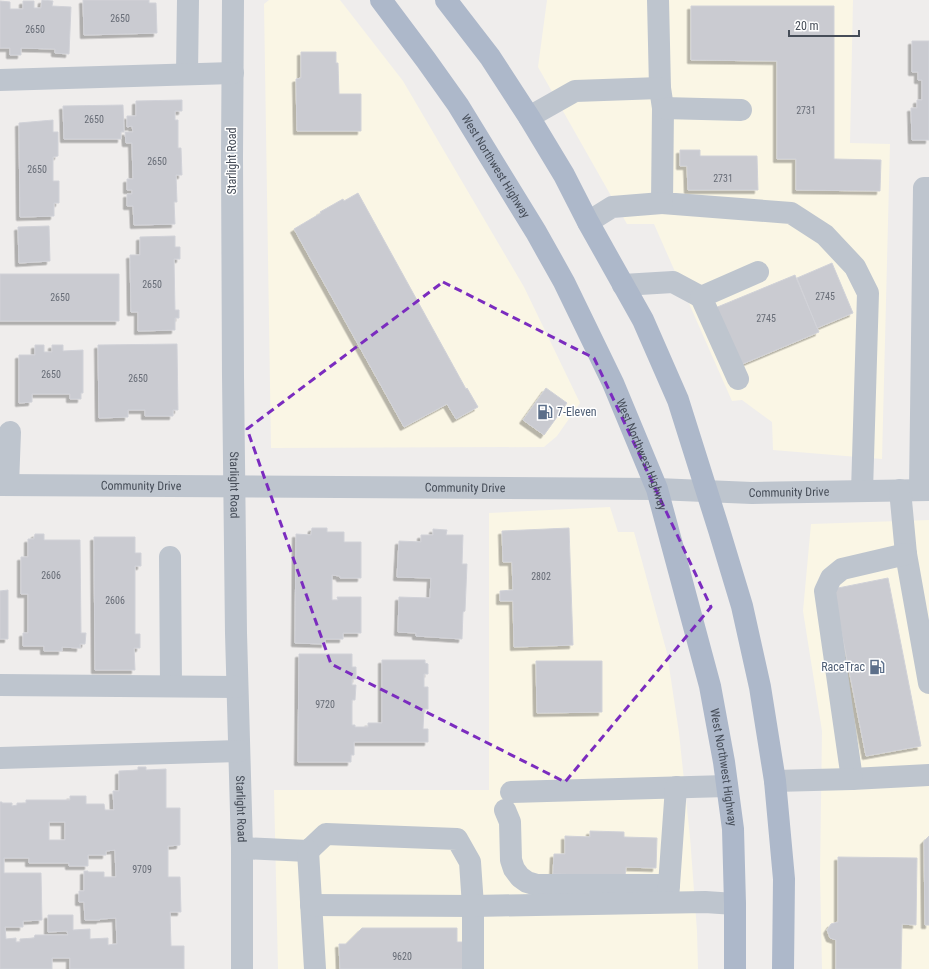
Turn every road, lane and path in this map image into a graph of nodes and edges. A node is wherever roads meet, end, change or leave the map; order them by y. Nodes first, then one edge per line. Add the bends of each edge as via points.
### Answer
1 (188, 0) edge
2 (233, 0) edge
3 (381, 0) edge
4 (446, 0) edge
5 (658, 0) edge
6 (233, 73) junction
7 (187, 74) junction
8 (0, 80) edge
9 (661, 98) junction
10 (741, 110) dead end
11 (529, 116) junction
12 (927, 188) edge
13 (662, 203) junction
14 (588, 222) junction
15 (758, 272) dead end
16 (623, 284) junction
17 (701, 297) junction
18 (738, 378) dead end
19 (10, 432) dead end
20 (4, 485) edge
21 (234, 487) junction
22 (657, 490) junction
23 (916, 490) edge
24 (706, 491) junction
25 (862, 491) junction
26 (906, 554) junction
27 (170, 558) dead end
28 (920, 581) edge
29 (929, 683) edge
30 (0, 685) edge
31 (171, 686) junction
32 (237, 687) junction
33 (239, 752) junction
34 (0, 758) edge
35 (929, 775) edge
36 (852, 779) junction
37 (775, 781) junction
38 (727, 786) junction
39 (676, 787) junction
40 (242, 848) junction
41 (308, 851) junction
42 (668, 894) junction
43 (735, 904) junction
44 (311, 905) junction
45 (473, 906) junction
46 (242, 969) edge
47 (315, 969) edge
48 (473, 969) edge
49 (735, 969) edge
50 (783, 969) edge

1 - 7 street
2 - 6 street, Starlight Road
3 - 22 main road, West Northwest Highway via 458,105 536,232 613,384
4 - 11 main road via 490,57
5 - 9 street
6 - 7 street
6 - 21 street, Starlight Road
7 - 8 street
9 - 10 street
9 - 11 street via 575,91
9 - 13 street
11 - 14 main road
12 - 23 street
13 - 14 street via 612,207
13 - 25 street via 791,213 825,235 855,267 868,293
14 - 16 main road
15 - 17 street
16 - 17 street via 673,282
16 - 24 main road via 643,320 678,400
17 - 18 street
19 - 20 street
20 - 21 street, Community Drive
21 - 22 street, Community Drive
21 - 32 street, Starlight Road
22 - 24 street, Community Drive
22 - 38 main road, West Northwest Highway via 710,686
23 - 25 street, Community Drive
23 - 26 street
24 - 25 street, Community Drive
24 - 37 main road via 742,606 760,687
26 - 28 street
26 - 36 street via 842,569 831,578 825,591
27 - 31 street
28 - 29 street
30 - 31 street
31 - 32 street
32 - 33 street, Starlight Road
33 - 34 street
33 - 40 street, Starlight Road
35 - 36 street
36 - 37 street
37 - 50 main road via 784,879
38 - 39 street
38 - 43 main road, West Northwest Highway via 733,829
39 - 42 street
39 - 42 street via 508,801 511,860 520,877 528,882
40 - 41 street
40 - 46 street, Starlight Road
41 - 44 street
41 - 45 street via 326,834 457,839 470,862
42 - 43 street via 705,902
42 - 45 street
43 - 49 main road, West Northwest Highway
44 - 45 street
44 - 47 street
45 - 48 street

